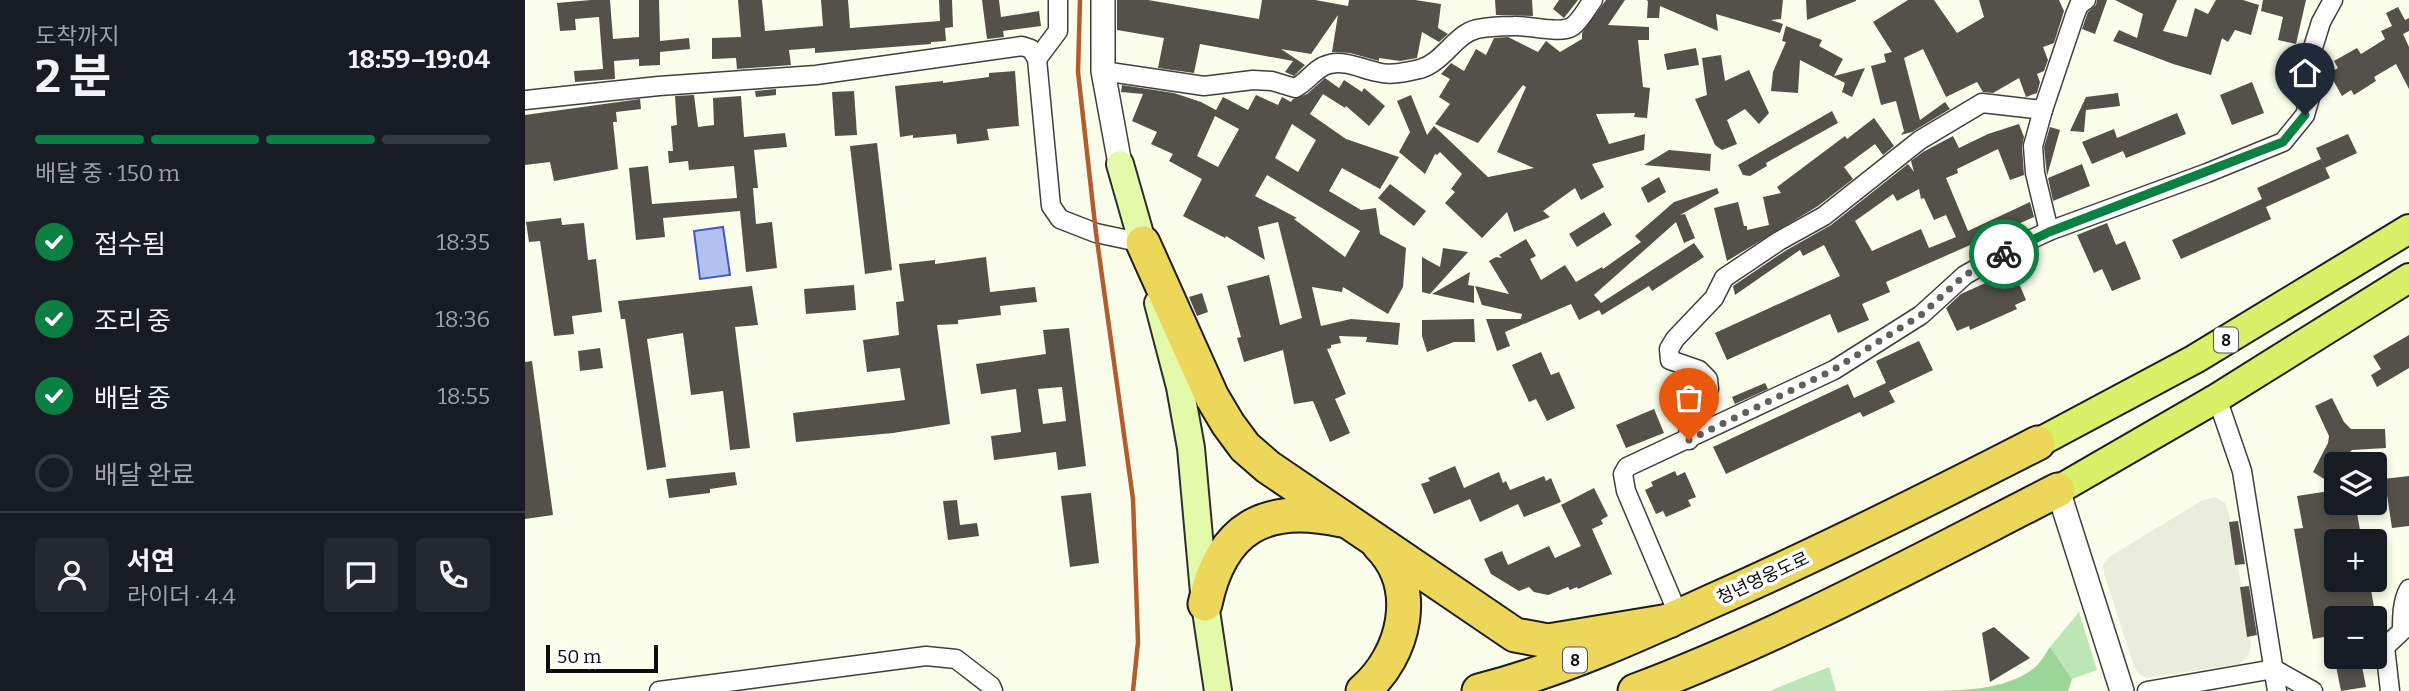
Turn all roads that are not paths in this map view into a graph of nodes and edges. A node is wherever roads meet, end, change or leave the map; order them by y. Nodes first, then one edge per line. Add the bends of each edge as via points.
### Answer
1 (1058, 0) edge
2 (1103, 0) edge
3 (1593, 0) edge
4 (2086, 0) edge
5 (2333, 0) edge
6 (1037, 59) junction
7 (1103, 71) junction
8 (525, 100) edge
9 (2043, 110) junction
10 (1120, 164) joint
11 (2409, 229) edge
12 (2049, 232) junction
13 (1143, 243) junction
14 (2409, 278) edge
15 (2217, 398) junction
16 (1689, 440) junction
17 (2038, 443) joint
18 (2058, 490) junction
19 (1367, 532) junction
20 (2409, 589) edge
21 (1205, 604) junction
22 (1674, 619) junction
23 (1688, 669) junction
24 (2274, 669) junction
25 (660, 691) edge
26 (993, 691) edge
27 (1218, 691) edge
28 (1363, 691) edge
29 (1479, 691) edge
30 (1635, 691) edge
31 (1651, 691) edge
32 (2122, 691) edge
33 (2147, 691) edge
34 (2277, 691) edge
35 (2313, 691) edge
36 (2390, 691) edge

1 - 6 street via 1058,31
2 - 7 street
3 - 7 street via 1573,26 1474,30 1440,59 1402,73 1331,63 1295,88 1252,80 1204,86
4 - 9 street via 2075,15
5 - 12 street via 2306,70 2310,98 2305,115 2283,142
6 - 8 street via 1031,49 1022,46 816,75
6 - 13 street via 1051,206 1061,219 1096,233
7 - 10 street
9 - 12 street via 2033,146
9 - 16 street via 1982,103 1920,140 1824,216 1724,278 1714,298 1669,349 1670,360 1699,370 1708,379 1709,389 1688,423
10 - 13 main road
11 - 17 main road, 8 via 2195,359
12 - 16 street via 1965,275 1921,315 1833,370
13 - 19 highway via 1212,397 1239,439 1268,467
13 - 21 main road via 1191,447
14 - 15 main road
15 - 18 main road
15 - 24 street via 2242,471
16 - 22 street via 1627,467 1623,474
17 - 22 highway, 청년영웅도로 / 8 via 1901,514
18 - 23 highway via 1854,594
18 - 32 street
19 - 21 highway via 1324,516 1301,514 1260,522 1243,532 1224,553 1210,580
19 - 22 highway via 1515,635 1548,641
19 - 28 highway via 1396,567 1405,608 1395,647
20 - 36 street via 2402,631 2385,648
21 - 27 main road
22 - 29 highway, 청년영웅도로 / 8 via 1569,663
23 - 30 highway
23 - 31 highway
24 - 33 street
24 - 34 street
24 - 35 street
25 - 26 street via 926,656 956,659

